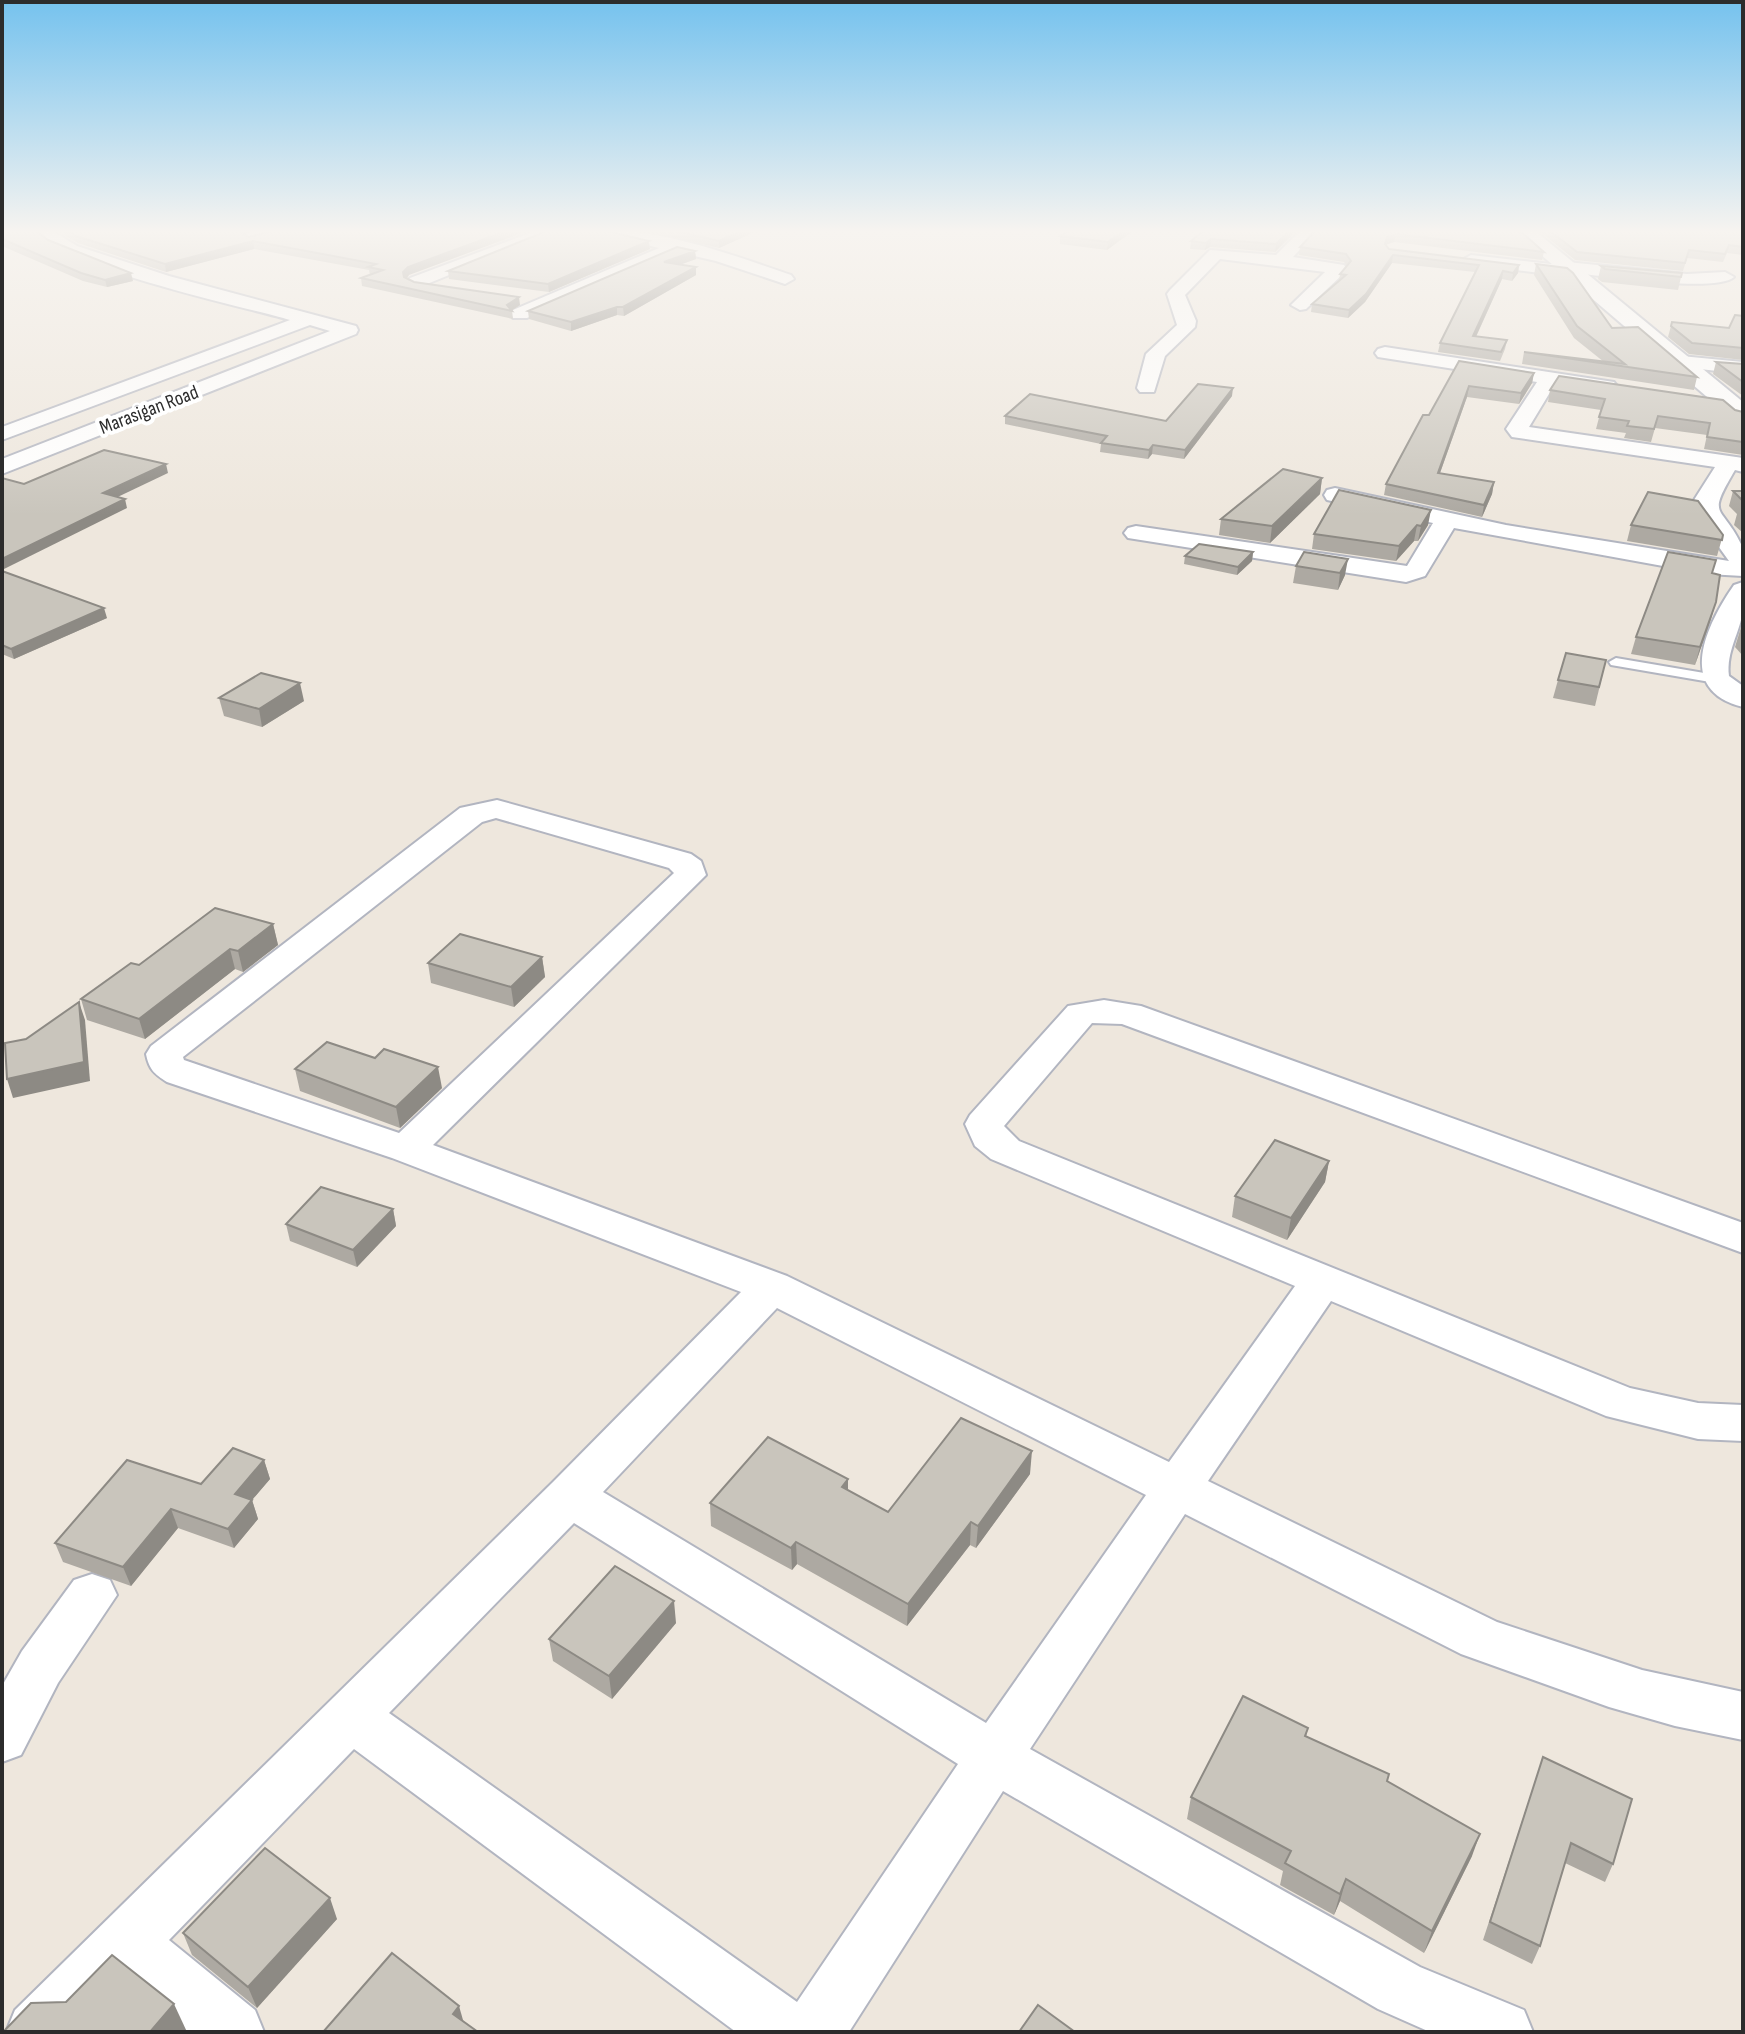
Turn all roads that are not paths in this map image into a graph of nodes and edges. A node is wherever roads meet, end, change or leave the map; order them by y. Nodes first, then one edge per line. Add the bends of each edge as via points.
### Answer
1 (293, 325) edge
2 (331, 325) edge
3 (1186, 325) edge
4 (1637, 325) edge
5 (1385, 353) dead end
6 (1681, 362) junction
7 (1743, 368) edge
8 (1550, 377) junction
9 (1147, 388) dead end
10 (1625, 389) edge
11 (1685, 397) edge
12 (1739, 408) edge
13 (2, 434) edge
14 (1736, 464) edge
15 (2, 467) edge
16 (1335, 495) edge
17 (1447, 520) junction
18 (1136, 533) dead end
19 (1743, 566) edge
20 (1743, 590) edge
21 (1616, 662) dead end
22 (1716, 679) junction
23 (1743, 699) edge
24 (406, 1149) junction
25 (1743, 1239) edge
26 (1323, 1280) junction
27 (772, 1287) junction
28 (1743, 1423) edge
29 (1175, 1488) junction
30 (570, 1496) junction
31 (92, 1595) dead end
32 (1743, 1716) edge
33 (352, 1717) junction
34 (2, 1738) edge
35 (992, 1756) junction
36 (128, 1944) junction
37 (37, 2032) edge
38 (233, 2032) edge
39 (787, 2032) edge
40 (813, 2032) edge
41 (1502, 2032) edge

1 - 13 street
2 - 15 street, Marasigan Road via 349,330
3 - 9 street via 1156,354
4 - 6 street
5 - 8 street
6 - 7 street
6 - 12 street
8 - 10 street
8 - 14 street via 1517,429 1525,435
11 - 12 street
14 - 19 street via 1706,500 1707,514
16 - 17 street
17 - 18 street via 1416,571 1406,575
17 - 19 street via 1707,567
20 - 22 street via 1713,664
21 - 22 lane
22 - 23 street
24 - 24 street via 690,875 690,868 497,809 482,811 164,1054 167,1066 180,1074
24 - 27 street
25 - 26 street via 1128,1014 1081,1014 984,1124 989,1137 1005,1150
26 - 28 street via 1622,1404 1698,1421
26 - 29 street
27 - 29 street
27 - 30 street
29 - 32 street via 1479,1638 1583,1678
29 - 35 street
30 - 33 street
30 - 35 street
31 - 34 street via 40,1667
33 - 36 street
33 - 39 street
35 - 40 street
35 - 41 street via 1399,1988
36 - 37 street
36 - 38 street

